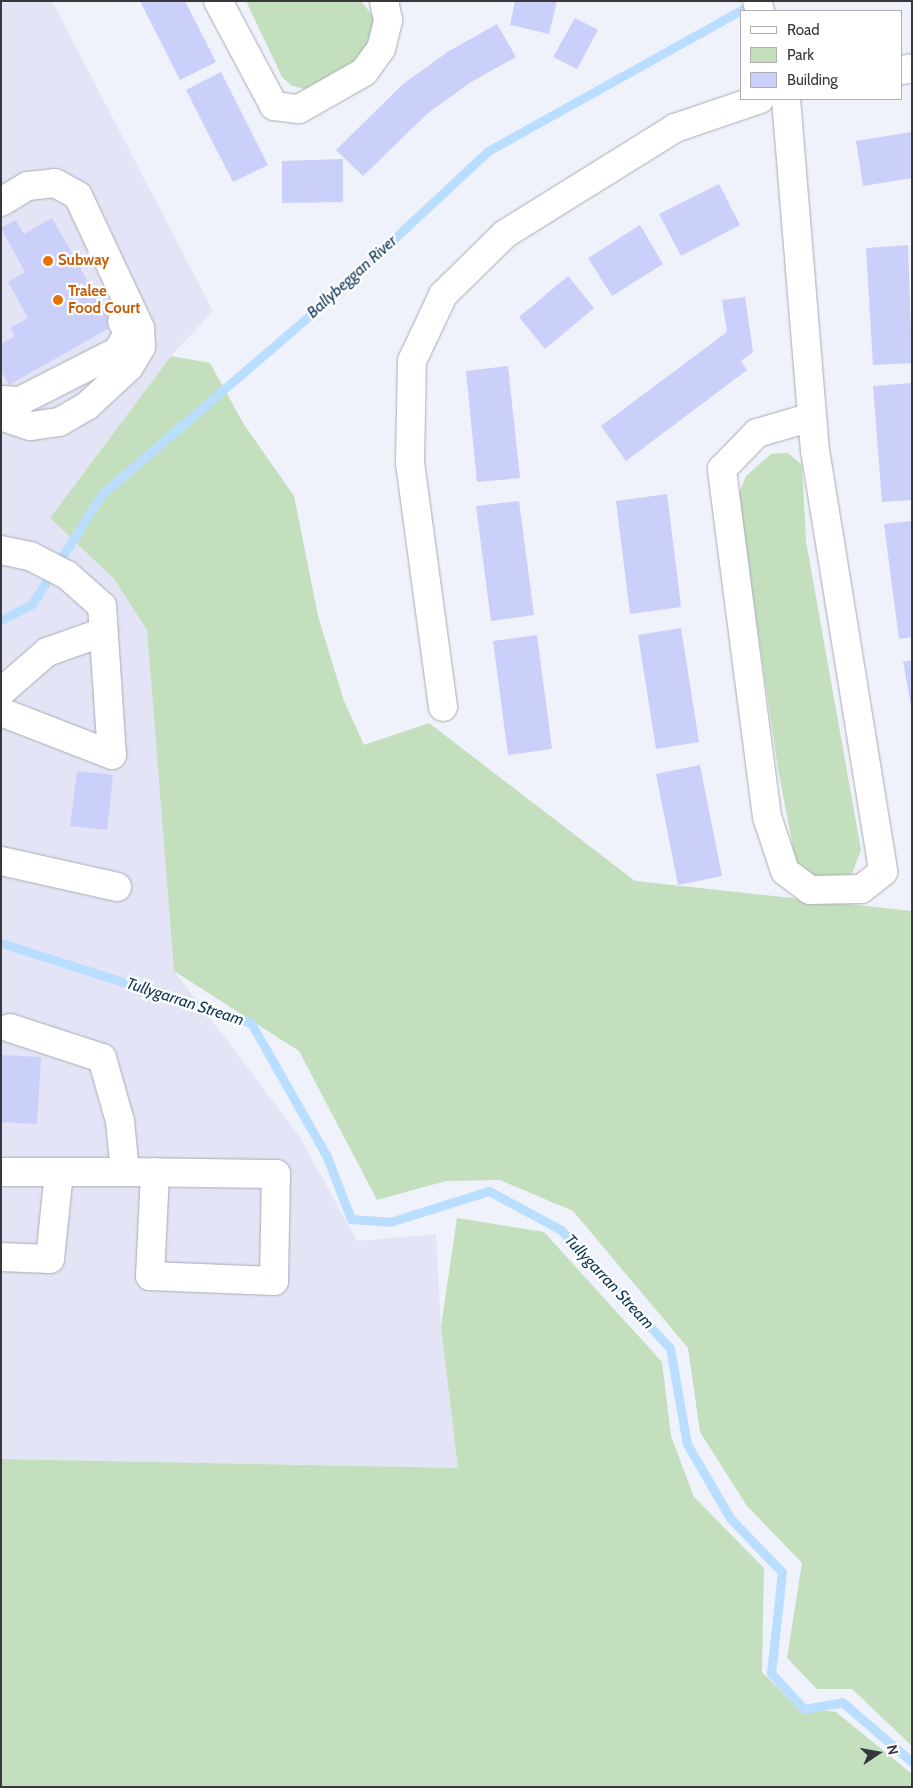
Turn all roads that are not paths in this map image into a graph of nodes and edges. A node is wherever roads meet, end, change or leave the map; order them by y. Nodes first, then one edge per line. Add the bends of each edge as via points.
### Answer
1 (218, 1) edge
2 (384, 1) edge
3 (757, 100) edge
4 (786, 100) edge
5 (1, 202) edge
6 (1, 218) edge
7 (5, 411) edge
8 (812, 417) junction
9 (1, 550) edge
10 (101, 633) junction
11 (1, 692) edge
12 (443, 707) dead end
13 (1, 712) edge
14 (1, 861) edge
15 (117, 886) dead end
16 (10, 1028) dead end
17 (1, 1172) edge
18 (59, 1172) junction
19 (125, 1172) junction
20 (155, 1172) junction
21 (1, 1257) edge

1 - 2 street via 274,106 299,109 364,72 381,50 388,20
3 - 12 street via 675,128 505,234 443,295 412,362 410,463
4 - 8 street
5 - 7 street via 28,186 55,184 78,196 140,328 141,347 129,367 87,406 59,422 30,426
6 - 7 street via 41,200 61,202 71,211 128,333 118,351
8 - 8 street via 883,872 861,889 810,890 785,871 767,817 722,468 757,433
9 - 10 street via 30,556 67,575 102,606
10 - 11 street via 47,652
10 - 13 street via 112,755
14 - 15 street
16 - 19 street via 102,1058 120,1122
17 - 18 street
18 - 19 street
18 - 21 street via 50,1259
19 - 20 street
20 - 20 street via 276,1174 274,1281 150,1276

